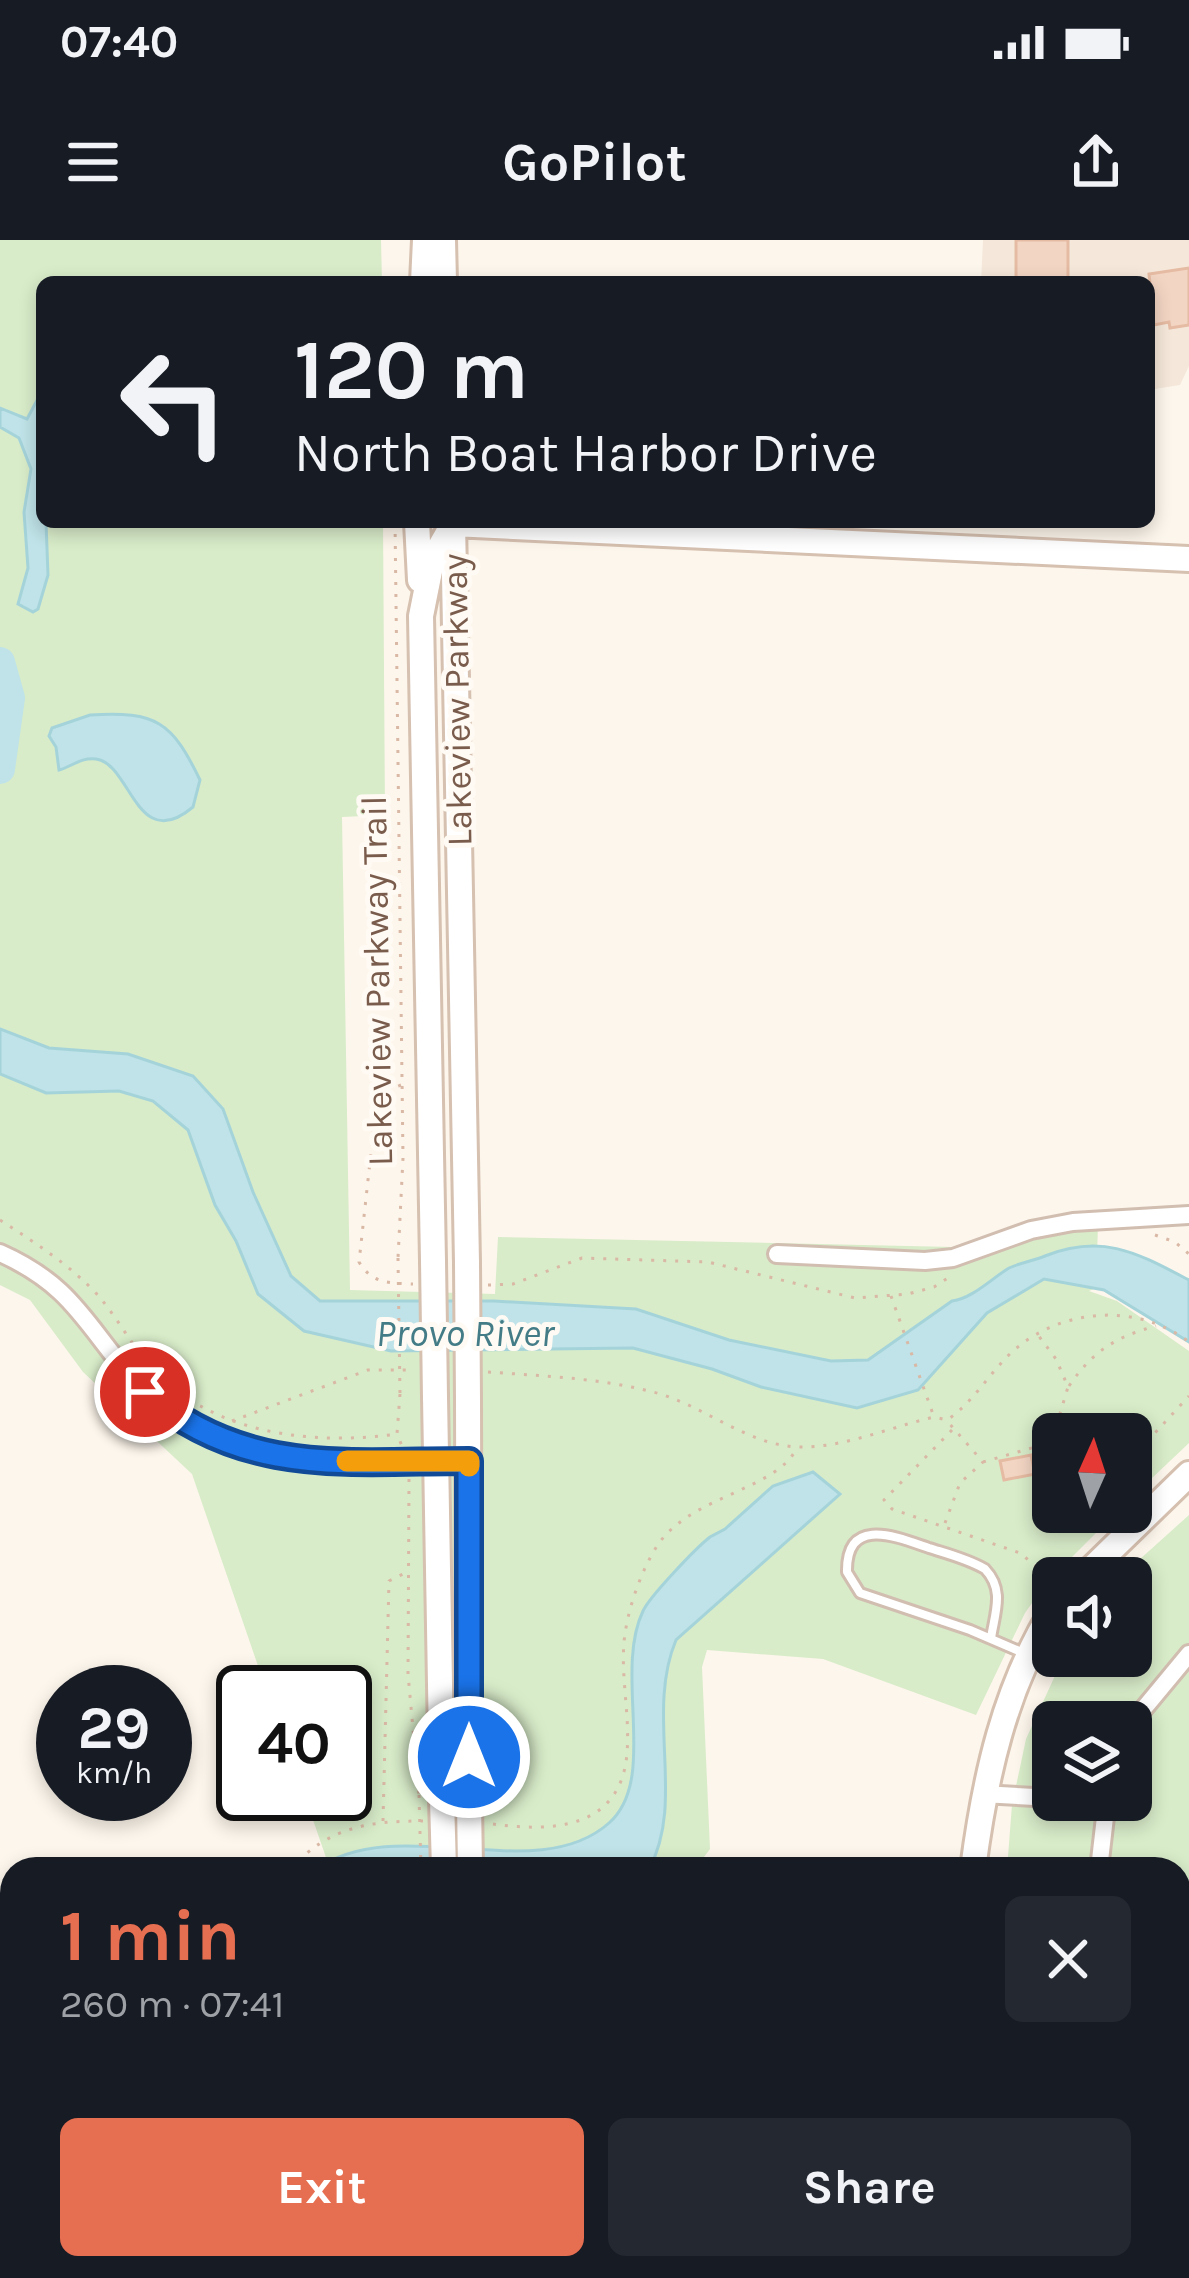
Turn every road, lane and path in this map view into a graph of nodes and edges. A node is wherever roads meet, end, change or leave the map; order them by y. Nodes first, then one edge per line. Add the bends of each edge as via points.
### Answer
1 (424, 240) edge
2 (443, 240) edge
3 (423, 276) edge
4 (444, 276) edge
5 (395, 528) edge
6 (417, 528) edge
7 (450, 528) edge
8 (453, 528) edge
9 (555, 528) edge
10 (1189, 559) edge
11 (421, 616) junction
12 (401, 1085) junction
13 (1189, 1215) edge
14 (0, 1220) edge
15 (1148, 1234) dead end
16 (0, 1252) edge
17 (777, 1254) dead end
18 (1189, 1254) edge
19 (956, 1273) dead end
20 (413, 1284) dead end
21 (483, 1286) dead end
22 (890, 1294) junction
23 (1160, 1325) junction
24 (1037, 1334) junction
25 (1189, 1342) edge
26 (414, 1370) dead end
27 (484, 1372) dead end
28 (1068, 1387) junction
29 (1189, 1396) edge
30 (934, 1417) junction
31 (946, 1420) junction
32 (232, 1421) junction
33 (952, 1430) junction
34 (1152, 1436) edge
35 (797, 1447) junction
36 (436, 1461) junction
37 (469, 1461) junction
38 (983, 1462) junction
39 (1189, 1474) edge
40 (409, 1477) dead end
41 (944, 1524) junction
42 (1104, 1557) edge
43 (1032, 1563) edge
44 (408, 1571) junction
45 (991, 1638) junction
46 (1032, 1647) edge
47 (1028, 1654) junction
48 (1189, 1654) edge
49 (1150, 1701) edge
50 (982, 1794) junction
51 (431, 1797) junction
52 (1032, 1797) edge
53 (474, 1811) junction
54 (426, 1821) dead end
55 (1105, 1821) edge
56 (383, 1822) junction
57 (302, 1857) edge
58 (423, 1857) edge
59 (442, 1857) edge
60 (471, 1857) edge
61 (974, 1857) edge
62 (1100, 1857) edge

1 - 3 street
2 - 4 street
5 - 12 path, Lakeview Parkway Trail
6 - 11 street
7 - 11 street, Lakeview Parkway via 432,561
8 - 37 street, Lakeview Parkway, bridge
9 - 10 street
11 - 36 street, Lakeview Parkway, bridge
12 - 20 path via 382,1092 376,1107 359,1262 376,1281
12 - 32 path, Lakeview Parkway Trail, bridge via 399,1436 292,1436
13 - 17 street via 1072,1222 925,1261
14 - 32 path via 77,1275 175,1389
15 - 18 path
16 - 36 street via 62,1292 145,1392 211,1437 299,1460
19 - 22 path via 934,1287
21 - 22 path via 513,1284 582,1258 708,1262 844,1297
22 - 30 path
23 - 24 path via 1104,1314
23 - 25 path
23 - 28 path via 1111,1340
24 - 28 path
24 - 31 path
26 - 32 path via 368,1370
27 - 35 path via 653,1391
28 - 38 path via 1044,1442
29 - 34 path
30 - 31 path
30 - 35 path
31 - 33 path
33 - 38 path
33 - 41 path via 884,1500
35 - 53 path via 772,1474 682,1519 656,1548 627,1624 627,1755 601,1810 578,1823 534,1829
36 - 37 street
36 - 51 street, Lakeview Parkway
37 - 53 street, Lakeview Parkway
38 - 41 path via 961,1483
39 - 42 street
40 - 44 path
41 - 43 path
44 - 51 path via 408,1674
44 - 56 path via 388,1581
45 - 45 lane via 860,1593 847,1572 852,1549 884,1533 978,1564 998,1588
45 - 47 lane
46 - 47 street
47 - 50 street
48 - 49 street
50 - 52 street
50 - 61 street
51 - 58 path, bridge
51 - 59 street, Lakeview Parkway, bridge
53 - 60 street, Lakeview Parkway, bridge
54 - 56 path
55 - 62 street
56 - 57 path via 339,1830

